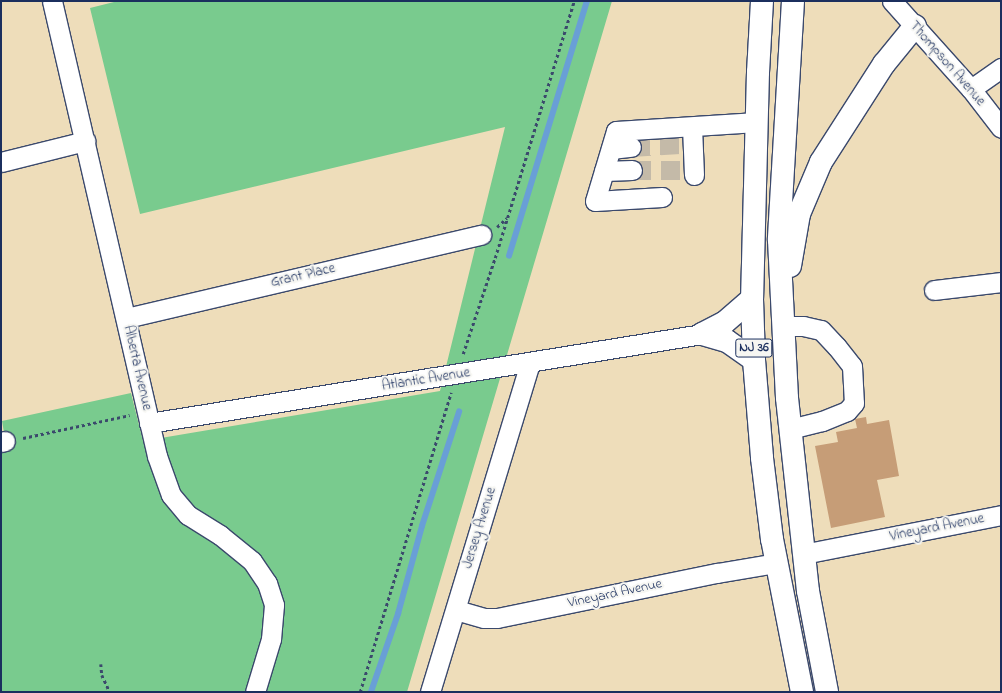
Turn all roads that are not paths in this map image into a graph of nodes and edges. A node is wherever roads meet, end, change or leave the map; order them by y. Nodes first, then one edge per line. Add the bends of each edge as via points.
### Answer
1 (52, 1) edge
2 (762, 1) edge
3 (793, 1) edge
4 (892, 1) edge
5 (915, 26) junction
6 (1001, 68) edge
7 (971, 89) junction
8 (757, 122) junction
9 (1001, 128) edge
10 (85, 142) junction
11 (632, 159) tunnel mouth
12 (608, 160) junction
13 (1, 162) edge
14 (662, 197) dead end
15 (481, 235) dead end
16 (1001, 282) edge
17 (934, 290) dead end
18 (752, 299) junction
19 (783, 317) junction
20 (126, 318) junction
21 (702, 334) junction
22 (754, 360) junction
23 (530, 363) junction
24 (148, 418) junction
25 (790, 429) junction
26 (1001, 515) edge
27 (803, 554) junction
28 (776, 563) junction
29 (456, 610) junction
30 (255, 692) edge
31 (430, 692) edge
32 (802, 692) edge
33 (827, 692) edge

1 - 10 street, Alberta Avenue
2 - 8 highway, NJ 36
3 - 19 highway, NJ 36 via 779,240
4 - 5 street, Thompson Avenue
5 - 7 street, Thompson Avenue
5 - 19 highway via 884,64 821,162 810,186 799,214
6 - 7 street
7 - 9 street, Thompson Avenue
8 - 12 street via 688,155 616,131
8 - 18 highway, NJ 36
10 - 13 street
10 - 20 street, Alberta Avenue
11 - 12 street
12 - 14 street via 595,201
15 - 20 street, Grant Place
16 - 17 street
18 - 21 highway via 724,323
18 - 22 highway, NJ 36
19 - 25 highway, NJ 36
19 - 25 street via 803,326 821,330 852,366 854,403 847,411 822,421
20 - 24 street, Alberta Avenue
21 - 22 highway via 736,346
21 - 23 street, Atlantic Avenue
22 - 28 highway, NJ 36 via 762,458
23 - 24 street, Atlantic Avenue
23 - 29 street, Jersey Avenue
24 - 30 street, Alberta Avenue via 157,456 171,495 188,515 220,535 252,561 268,583 274,604 271,639
25 - 27 highway, NJ 36
26 - 27 street, Vineyard Avenue
27 - 33 highway, NJ 36
28 - 29 street, Vineyard Avenue via 497,618 484,618
28 - 32 highway, NJ 36
29 - 31 street, Jersey Avenue

